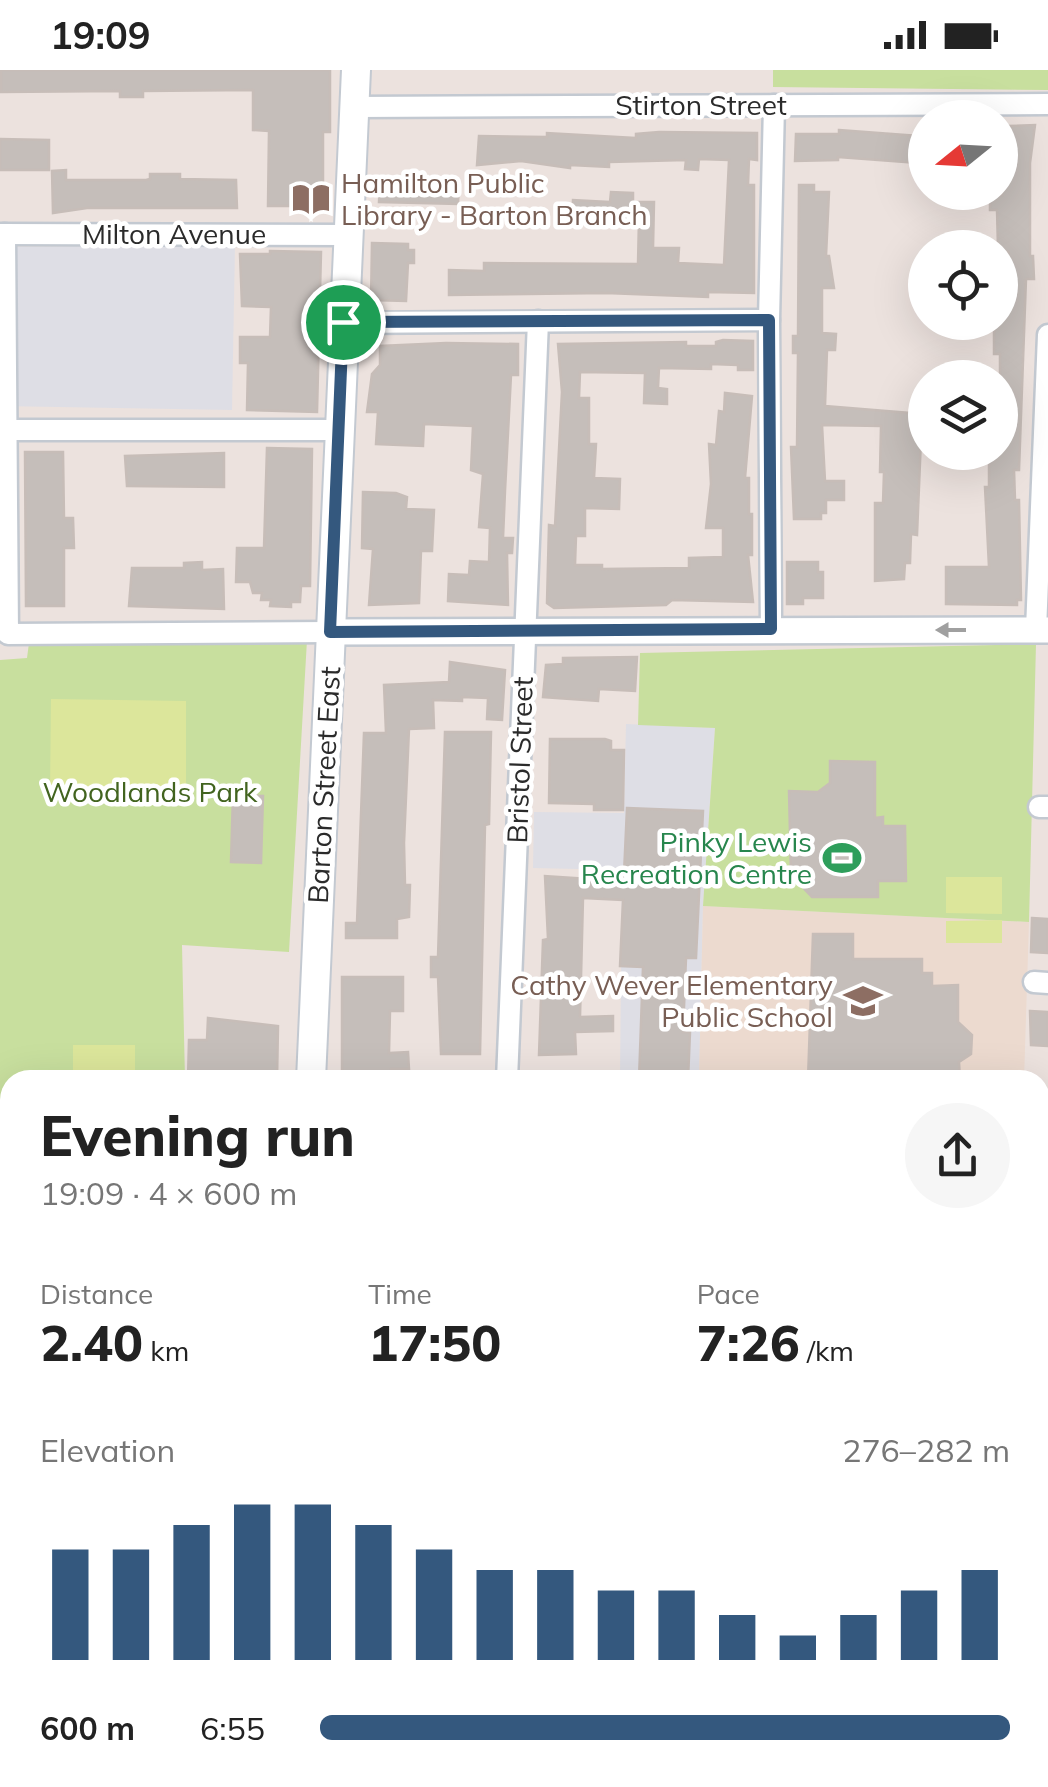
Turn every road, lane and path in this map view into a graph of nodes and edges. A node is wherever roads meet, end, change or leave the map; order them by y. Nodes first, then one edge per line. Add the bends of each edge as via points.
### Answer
1 (356, 70) edge
2 (774, 104) junction
3 (1048, 104) edge
4 (354, 107) junction
5 (3, 234) edge
6 (347, 235) junction
7 (769, 320) junction
8 (538, 321) junction
9 (343, 322) junction
10 (1048, 335) edge
11 (6, 430) junction
12 (337, 430) junction
13 (771, 629) junction
14 (1042, 630) edge
15 (330, 632) junction
16 (525, 633) junction
17 (311, 1070) edge
18 (507, 1070) edge

1 - 4 main road, Barton Street East
2 - 3 street, Stirton Street
2 - 4 street, Stirton Street
2 - 7 street
4 - 6 main road, Barton Street East
5 - 6 street, Milton Avenue
5 - 11 street
6 - 9 main road, Barton Street East
7 - 8 street
7 - 13 street
8 - 9 street
8 - 16 street, Bristol Street
9 - 12 main road, Barton Street East
10 - 14 street
11 - 12 street
11 - 15 street via 8,634
12 - 15 main road, Barton Street East
14 -> 13 street
13 - 16 street
15 - 16 street
15 - 17 main road, Barton Street East
16 - 18 street, Bristol Street

